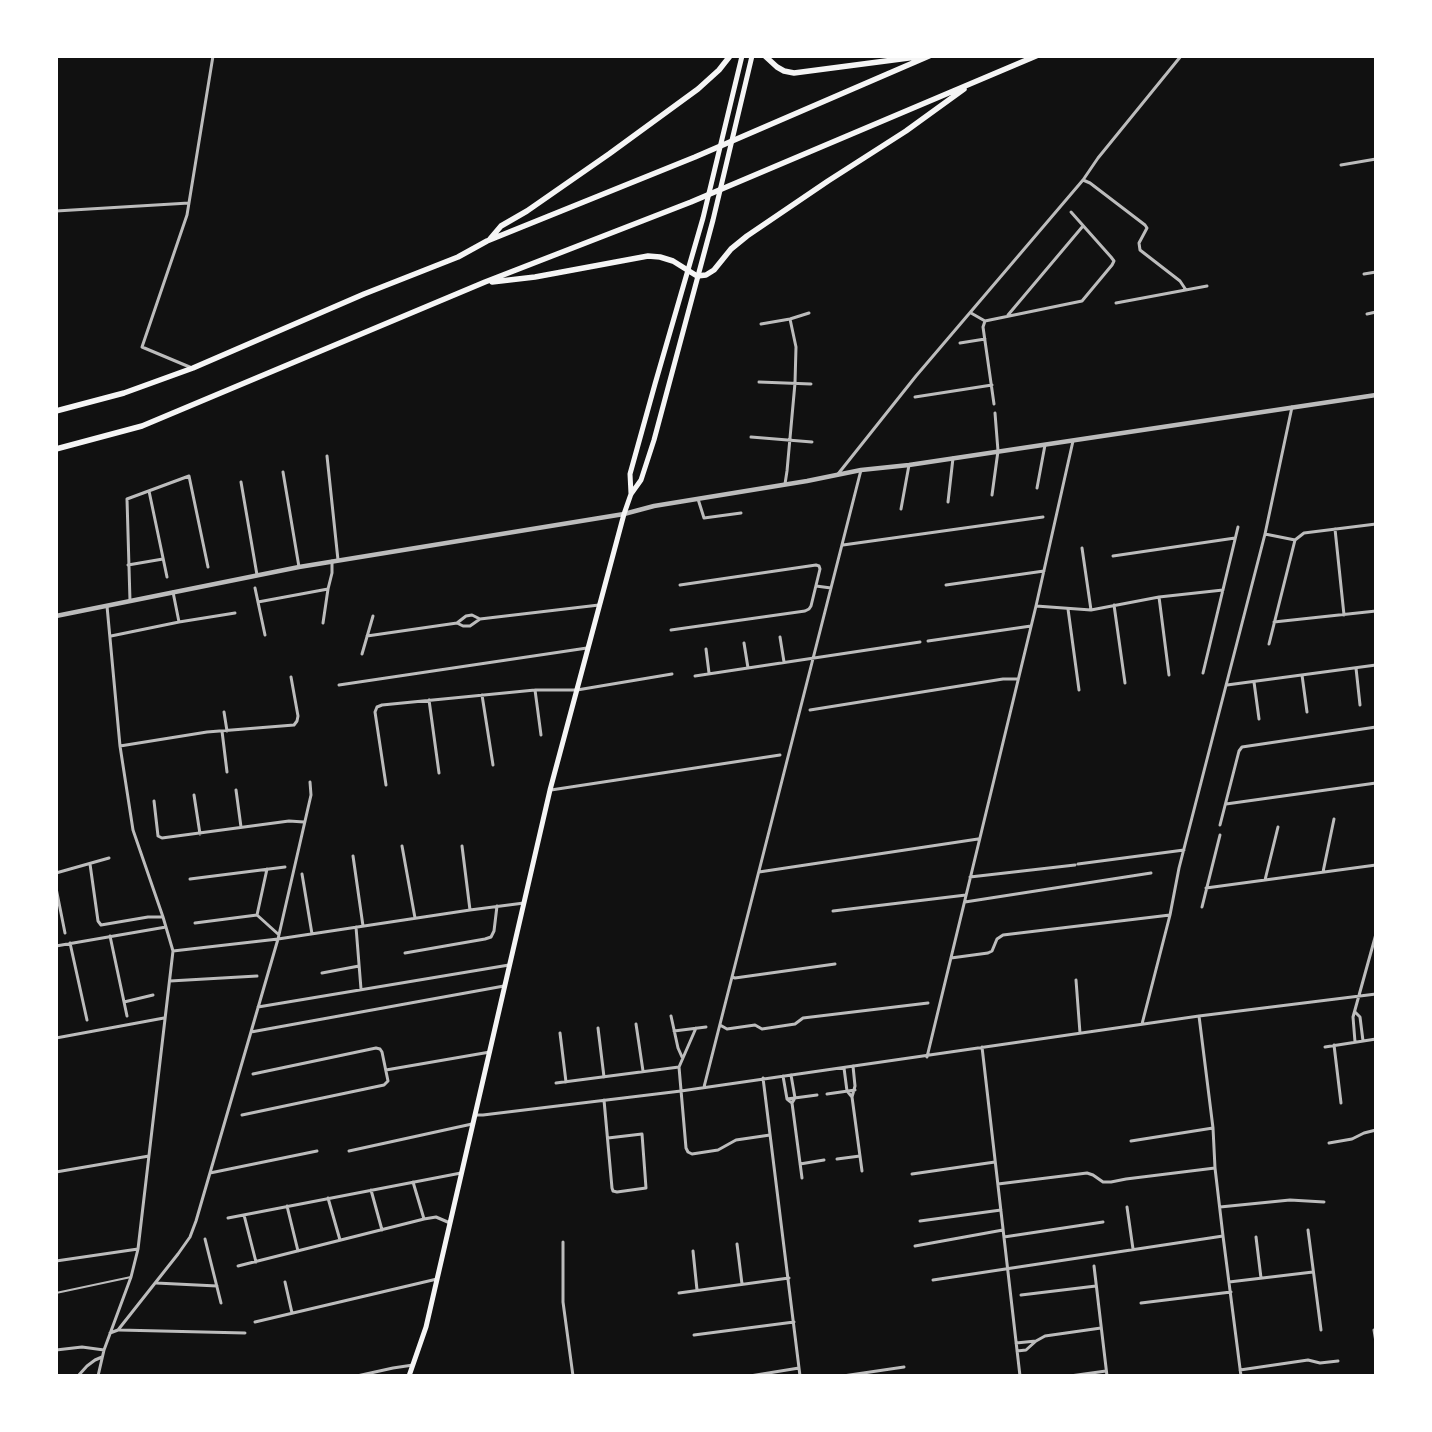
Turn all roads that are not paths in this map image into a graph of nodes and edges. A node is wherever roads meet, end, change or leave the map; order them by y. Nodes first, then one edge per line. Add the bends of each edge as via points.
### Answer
1 (212, 56) edge
2 (730, 56) edge
3 (742, 56) edge
4 (752, 56) edge
5 (765, 56) edge
6 (924, 56) edge
7 (929, 56) edge
8 (1036, 56) edge
9 (1181, 56) edge
10 (973, 83) junction
11 (1376, 159) edge
12 (1341, 165) dead end
13 (1083, 180) junction
14 (189, 203) junction
15 (56, 211) edge
16 (1071, 212) dead end
17 (1083, 226) junction
18 (487, 242) junction
19 (687, 271) junction
20 (1376, 272) edge
21 (1364, 274) dead end
22 (697, 276) junction
23 (485, 282) junction
24 (1207, 286) dead end
25 (1186, 290) junction
26 (1116, 303) dead end
27 (1376, 312) edge
28 (809, 313) dead end
29 (971, 313) junction
30 (1367, 314) dead end
31 (1007, 316) junction
32 (790, 319) junction
33 (985, 321) junction
34 (761, 324) dead end
35 (985, 339) junction
36 (960, 343) dead end
37 (193, 368) junction
38 (759, 382) dead end
39 (795, 383) junction
40 (811, 384) dead end
41 (992, 385) junction
42 (1376, 395) edge
43 (914, 397) dead end
44 (994, 404) dead end
45 (1292, 407) junction
46 (56, 411) edge
47 (995, 413) dead end
48 (751, 437) dead end
49 (1073, 440) junction
50 (789, 441) junction
51 (812, 442) dead end
52 (1045, 444) junction
53 (56, 449) edge
54 (998, 451) junction
55 (326, 456) dead end
56 (953, 458) junction
57 (909, 464) junction
58 (861, 470) junction
59 (283, 472) dead end
60 (837, 474) junction
61 (241, 482) dead end
62 (785, 484) junction
63 (1037, 488) dead end
64 (149, 491) junction
65 (631, 494) junction
66 (992, 495) dead end
67 (698, 499) junction
68 (948, 502) dead end
69 (902, 509) dead end
70 (741, 513) dead end
71 (624, 514) junction
72 (1043, 517) dead end
73 (1376, 524) edge
74 (1238, 527) dead end
75 (1335, 529) junction
76 (1265, 534) junction
77 (1235, 538) junction
78 (1295, 540) junction
79 (843, 545) junction
80 (1082, 548) dead end
81 (1113, 556) dead end
82 (163, 559) junction
83 (335, 560) junction
84 (128, 565) junction
85 (208, 567) dead end
86 (299, 567) junction
87 (1044, 570) junction
88 (257, 575) junction
89 (167, 578) dead end
90 (680, 585) dead end
91 (946, 585) dead end
92 (816, 586) junction
93 (255, 588) dead end
94 (831, 588) junction
95 (328, 589) junction
96 (1223, 590) junction
97 (173, 592) junction
98 (1159, 597) junction
99 (130, 601) junction
100 (258, 602) junction
101 (599, 605) junction
102 (107, 606) junction
103 (1036, 606) junction
104 (1114, 606) junction
105 (1068, 609) junction
106 (1091, 610) junction
107 (1376, 611) edge
108 (235, 613) dead end
109 (1344, 614) junction
110 (56, 616) edge
111 (372, 616) dead end
112 (480, 619) junction
113 (179, 622) junction
114 (1274, 622) junction
115 (323, 623) dead end
116 (457, 623) junction
117 (1031, 626) junction
118 (672, 630) dead end
119 (265, 635) dead end
120 (111, 636) junction
121 (367, 636) junction
122 (780, 637) dead end
123 (928, 641) dead end
124 (920, 642) dead end
125 (744, 643) dead end
126 (1269, 644) dead end
127 (587, 648) junction
128 (706, 649) dead end
129 (362, 654) dead end
130 (814, 657) junction
131 (784, 662) junction
132 (1376, 665) edge
133 (748, 668) junction
134 (1356, 668) junction
135 (1203, 672) dead end
136 (672, 674) dead end
137 (709, 674) junction
138 (1169, 675) dead end
139 (1302, 675) junction
140 (694, 676) dead end
141 (291, 677) dead end
142 (1018, 679) junction
143 (1254, 682) junction
144 (1125, 683) dead end
145 (339, 685) dead end
146 (1227, 685) junction
147 (535, 690) junction
148 (577, 690) junction
149 (1078, 690) dead end
150 (482, 695) junction
151 (429, 700) junction
152 (1360, 705) dead end
153 (810, 710) dead end
154 (224, 712) dead end
155 (1307, 712) dead end
156 (1259, 719) dead end
157 (1376, 727) edge
158 (222, 731) junction
159 (227, 731) junction
160 (542, 735) dead end
161 (120, 746) junction
162 (780, 755) dead end
163 (494, 766) dead end
164 (227, 772) dead end
165 (439, 773) dead end
166 (310, 782) dead end
167 (1376, 783) edge
168 (386, 785) dead end
169 (236, 790) dead end
170 (550, 790) junction
171 (194, 795) dead end
172 (154, 801) dead end
173 (1226, 804) junction
174 (1334, 819) dead end
175 (304, 822) junction
176 (1220, 824) dead end
177 (241, 827) junction
178 (1278, 827) dead end
179 (200, 834) junction
180 (1220, 835) dead end
181 (978, 839) junction
182 (402, 846) dead end
183 (462, 846) dead end
184 (1184, 850) junction
185 (353, 856) dead end
186 (109, 858) dead end
187 (90, 864) junction
188 (1376, 865) edge
189 (285, 867) dead end
190 (267, 869) junction
191 (759, 872) junction
192 (1323, 872) junction
193 (56, 873) edge
194 (1151, 873) dead end
195 (302, 874) dead end
196 (970, 878) junction
197 (190, 879) dead end
198 (1265, 880) junction
199 (56, 888) edge
200 (1206, 888) junction
201 (966, 895) junction
202 (965, 902) junction
203 (524, 903) junction
204 (497, 906) junction
205 (1202, 907) dead end
206 (470, 910) junction
207 (833, 912) dead end
208 (257, 915) junction
209 (1170, 915) junction
210 (164, 917) junction
211 (415, 918) junction
212 (194, 923) dead end
213 (363, 926) junction
214 (166, 927) junction
215 (356, 927) junction
216 (65, 933) dead end
217 (312, 934) junction
218 (1376, 934) edge
219 (279, 935) junction
220 (110, 936) junction
221 (278, 939) junction
222 (70, 943) junction
223 (56, 946) edge
224 (173, 951) junction
225 (405, 952) dead end
226 (951, 958) junction
227 (835, 964) dead end
228 (510, 965) junction
229 (359, 966) junction
230 (322, 973) dead end
231 (257, 976) dead end
232 (732, 977) junction
233 (170, 980) junction
234 (1076, 980) dead end
235 (505, 986) junction
236 (360, 989) junction
237 (1376, 994) edge
238 (153, 995) dead end
239 (1359, 996) junction
240 (124, 1002) junction
241 (928, 1003) dead end
242 (258, 1007) junction
243 (1355, 1012) junction
244 (127, 1016) dead end
245 (671, 1016) dead end
246 (1198, 1016) junction
247 (164, 1018) junction
248 (86, 1020) dead end
249 (636, 1024) dead end
250 (1142, 1024) junction
251 (720, 1025) junction
252 (706, 1027) dead end
253 (598, 1028) dead end
254 (696, 1028) junction
255 (674, 1031) junction
256 (251, 1032) junction
257 (560, 1033) dead end
258 (1080, 1033) junction
259 (56, 1038) edge
260 (1376, 1039) edge
261 (1363, 1041) junction
262 (1355, 1042) junction
263 (1334, 1045) junction
264 (1325, 1046) dead end
265 (982, 1047) junction
266 (490, 1052) junction
267 (927, 1057) junction
268 (682, 1058) junction
269 (854, 1066) junction
270 (679, 1067) junction
271 (844, 1068) junction
272 (386, 1070) junction
273 (643, 1072) junction
274 (253, 1074) dead end
275 (792, 1075) junction
276 (604, 1076) junction
277 (783, 1076) junction
278 (762, 1078) junction
279 (566, 1082) junction
280 (556, 1083) dead end
281 (704, 1087) junction
282 (855, 1090) junction
283 (680, 1091) junction
284 (847, 1091) junction
285 (827, 1094) dead end
286 (817, 1095) dead end
287 (852, 1097) junction
288 (795, 1098) junction
289 (787, 1099) junction
290 (604, 1100) junction
291 (792, 1103) junction
292 (1341, 1103) dead end
293 (242, 1115) dead end
294 (475, 1115) junction
295 (473, 1124) junction
296 (1213, 1128) junction
297 (1376, 1130) edge
298 (770, 1135) junction
299 (608, 1138) junction
300 (1131, 1141) dead end
301 (1330, 1143) dead end
302 (317, 1151) dead end
303 (349, 1151) dead end
304 (149, 1156) junction
305 (860, 1156) junction
306 (837, 1159) dead end
307 (824, 1160) dead end
308 (996, 1162) junction
309 (800, 1164) junction
310 (1215, 1168) junction
311 (862, 1171) dead end
312 (56, 1172) edge
313 (462, 1173) junction
314 (210, 1174) junction
315 (912, 1174) dead end
316 (802, 1178) dead end
317 (413, 1182) junction
318 (998, 1184) junction
319 (371, 1190) junction
320 (328, 1198) junction
321 (1324, 1202) dead end
322 (287, 1206) junction
323 (1127, 1207) dead end
324 (1220, 1207) junction
325 (1001, 1210) junction
326 (244, 1215) junction
327 (228, 1218) dead end
328 (424, 1219) junction
329 (920, 1221) dead end
330 (1103, 1222) dead end
331 (450, 1223) junction
332 (382, 1230) junction
333 (1003, 1230) junction
334 (1308, 1230) dead end
335 (1223, 1236) junction
336 (1004, 1237) junction
337 (1256, 1237) dead end
338 (205, 1239) dead end
339 (340, 1240) junction
340 (563, 1242) dead end
341 (737, 1244) dead end
342 (915, 1246) dead end
343 (138, 1249) junction
344 (1133, 1249) junction
345 (298, 1251) junction
346 (693, 1251) dead end
347 (56, 1261) edge
348 (256, 1262) junction
349 (238, 1266) dead end
350 (1094, 1266) dead end
351 (1007, 1268) junction
352 (1314, 1272) junction
353 (131, 1277) junction
354 (789, 1278) junction
355 (1261, 1278) junction
356 (437, 1279) junction
357 (933, 1280) dead end
358 (285, 1282) dead end
359 (1229, 1282) junction
360 (155, 1283) junction
361 (742, 1284) junction
362 (217, 1286) junction
363 (1096, 1286) junction
364 (697, 1290) junction
365 (1231, 1292) junction
366 (56, 1293) edge
367 (679, 1293) dead end
368 (1022, 1295) dead end
369 (221, 1303) dead end
370 (1141, 1303) dead end
371 (292, 1313) junction
372 (255, 1322) dead end
373 (794, 1322) junction
374 (1101, 1328) junction
375 (118, 1330) junction
376 (1320, 1330) dead end
377 (1374, 1330) dead end
378 (110, 1333) junction
379 (246, 1333) dead end
380 (694, 1335) dead end
381 (1036, 1341) junction
382 (1376, 1342) edge
383 (1016, 1343) junction
384 (56, 1350) edge
385 (104, 1350) junction
386 (1017, 1351) junction
387 (102, 1357) junction
388 (1338, 1361) dead end
389 (413, 1365) junction
390 (904, 1367) dead end
391 (799, 1368) junction
392 (1240, 1370) junction
393 (1107, 1373) edge
394 (78, 1376) edge
395 (99, 1376) edge
396 (357, 1376) edge
397 (409, 1376) edge
398 (573, 1376) edge
399 (750, 1376) edge
400 (800, 1376) edge
401 (843, 1376) edge
402 (1020, 1376) edge
403 (1070, 1376) edge
404 (1241, 1376) edge

1 - 14 street
2 - 18 highway via 698,89 609,154 501,226
3 - 19 main road
4 - 22 main road
5 - 6 highway via 776,67 794,73
7 - 18 highway
8 - 10 highway
9 - 13 street
10 - 22 highway via 747,236 706,276
10 - 23 highway via 692,202
11 - 12 street
13 - 25 street via 1145,225 1140,250 1180,281
13 - 29 street
14 - 15 street
14 - 37 street via 142,347
16 - 17 street
17 - 31 street
17 - 31 street via 1114,261 1082,301
18 - 37 highway
19 - 22 highway
19 - 23 highway via 673,261 648,256 535,278
19 - 65 main road via 630,474
20 - 21 street
22 - 65 main road via 654,440 640,480
23 - 53 highway via 142,426
24 - 25 street
25 - 26 street
27 - 30 street
28 - 32 street
29 - 33 street
29 - 60 street
31 - 33 street
32 - 34 street
32 - 39 street via 796,347
33 - 35 street
35 - 36 street
35 - 41 street
37 - 46 highway via 124,393
38 - 39 street
39 - 40 street
39 - 50 street
41 - 43 street
41 - 44 street
42 - 45 street
45 - 49 street
45 - 76 street
47 - 54 street
48 - 50 street
49 - 52 street
49 - 87 street
50 - 51 street
50 - 62 street
52 - 54 street
52 - 63 street
54 - 56 street
54 - 66 street
55 - 83 street
56 - 57 street
56 - 68 street
57 - 58 street
57 - 69 street
58 - 60 street
58 - 79 street
59 - 86 street
60 - 62 street
61 - 88 street
62 - 67 street
64 - 82 street
64 - 84 street via 128,499
64 - 85 street via 189,476
65 - 71 main road
67 - 70 street via 704,518
67 - 71 street
71 - 83 street
71 - 101 main road
72 - 79 street
73 - 75 street
74 - 77 street
75 - 78 street via 1304,533
75 - 109 street
76 - 78 street
76 - 146 street
77 - 81 street
77 - 96 street
78 - 114 street
79 - 94 street
80 - 106 street
82 - 84 street
82 - 89 street
83 - 86 street
83 - 95 street
84 - 99 street
86 - 88 street
87 - 91 street
87 - 103 street
88 - 97 street
90 - 92 street via 816,565 820,569
92 - 94 street
92 - 118 street via 811,606 805,611
93 - 100 street
94 - 130 street
95 - 100 street
95 - 115 street
96 - 98 street
96 - 135 street
97 - 99 street
97 - 113 street
98 - 104 street
98 - 138 street
99 - 102 street
100 - 119 street
101 - 112 street
101 - 127 main road
102 - 110 street
102 - 120 street
103 - 105 street
103 - 117 street
104 - 106 street
104 - 144 street
105 - 106 street
105 - 149 street
107 - 109 street
108 - 113 street
109 - 114 street
111 - 121 street
112 - 116 street via 470,626
112 - 116 street via 466,616
113 - 120 street
114 - 126 street
116 - 121 street
117 - 123 street
117 - 142 street
120 - 161 street
121 - 129 street
122 - 131 street
124 - 130 street
125 - 133 street
127 - 145 street
127 - 148 main road
128 - 137 street
130 - 131 street
130 - 191 street
131 - 133 street
132 - 134 street
133 - 137 street
134 - 139 street
134 - 152 street
136 - 148 street
137 - 140 street
139 - 143 street
139 - 155 street
141 - 159 street via 298,722
142 - 153 street
142 - 181 street
143 - 146 street
143 - 156 street
146 - 184 street
147 - 148 street
147 - 150 street
147 - 160 street
148 - 170 main road
150 - 151 street
150 - 163 street
151 - 165 street
151 - 168 street via 377,707 375,712
154 - 159 street
157 - 173 street via 1242,747
158 - 159 street
158 - 161 street
158 - 164 street
161 - 210 street via 133,830
162 - 170 street
166 - 175 street via 311,795
167 - 173 street
169 - 177 street
170 - 203 main road
171 - 179 street
172 - 179 street via 159,837
173 - 176 street
174 - 192 street
175 - 177 street via 289,820
175 - 219 street
177 - 179 street
178 - 198 street
180 - 200 street
181 - 191 street
181 - 196 street
182 - 211 street
183 - 206 street
184 - 196 street
184 - 209 street
185 - 213 street
186 - 187 street
187 - 193 street
187 - 210 street via 101,925
188 - 192 street
189 - 190 street
190 - 197 street
190 - 208 street
191 - 232 street
192 - 198 street
194 - 202 street
195 - 217 street
196 - 201 street
198 - 200 street
199 - 216 street
200 - 205 street
201 - 202 street
201 - 207 street
202 - 226 street
203 - 204 street
203 - 228 main road
204 - 206 street
204 - 225 street via 491,937
206 - 211 street
208 - 212 street
208 - 219 street
209 - 226 street via 1004,935 992,951
209 - 250 street
210 - 214 street
211 - 213 street
213 - 215 street
214 - 220 street
214 - 224 street
215 - 217 street
215 - 229 street
217 - 221 street
218 - 239 street
219 - 221 street
220 - 222 street
220 - 240 street
221 - 224 street
221 - 242 street
222 - 223 street
222 - 248 street
224 - 233 street
226 - 267 street
227 - 232 street
228 - 235 main road
228 - 236 street
229 - 230 street
229 - 236 street
231 - 233 street
232 - 251 street
233 - 247 street
234 - 258 street
235 - 256 street
235 - 266 main road
236 - 242 street
237 - 239 street
238 - 240 street
239 - 243 street
239 - 246 street
240 - 244 street
241 - 251 street via 802,1018 795,1024 762,1029 755,1025 727,1029
242 - 256 street
243 - 261 street via 1360,1017
243 - 262 street
245 - 255 street
246 - 250 street
246 - 296 street
247 - 259 street
247 - 304 street
249 - 273 street
250 - 258 street
251 - 281 street
252 - 254 street
253 - 276 street
254 - 255 street
254 - 268 street
255 - 268 street
256 - 314 street
257 - 279 street
258 - 265 street
260 - 261 street
261 - 262 street
262 - 263 street
263 - 264 street
263 - 292 street
265 - 267 street
265 - 308 street
266 - 272 street
266 - 294 main road
267 - 269 street
268 - 270 street
269 - 271 street
269 - 282 street
270 - 273 street
270 - 283 street
271 - 275 street
271 - 284 street
272 - 274 street via 382,1052 376,1048
272 - 293 street via 388,1081 384,1085
273 - 276 street
275 - 277 street
275 - 288 street
276 - 279 street
277 - 278 street
277 - 289 street
278 - 281 street
278 - 298 street
279 - 280 street
281 - 283 street
282 - 284 street
282 - 287 street
283 - 290 street
283 - 298 street via 686,1148 692,1154 718,1150 736,1140
284 - 285 street
284 - 287 street
286 - 288 street
287 - 305 street
288 - 289 street
288 - 291 street
289 - 291 street
290 - 294 street
290 - 299 street
291 - 309 street
294 - 295 main road
295 - 303 street
295 - 313 main road
296 - 300 street
296 - 310 street
297 - 301 street
298 - 354 street
299 - 299 street via 642,1134 646,1188 613,1191
302 - 314 street
304 - 312 street
304 - 343 street
305 - 306 street
305 - 311 street
307 - 309 street
308 - 315 street
308 - 318 street
309 - 316 street
310 - 318 street via 1111,1182 1103,1182 1087,1173
310 - 324 street
313 - 317 street
313 - 331 main road
314 - 360 street via 190,1237
317 - 319 street
317 - 328 street
318 - 325 street
319 - 320 street
319 - 332 street
320 - 322 street
320 - 339 street
321 - 324 street via 1290,1200
322 - 326 street
322 - 345 street
323 - 344 street
324 - 335 street
325 - 329 street
325 - 333 street
326 - 327 street
326 - 348 street
328 - 331 street via 436,1217
328 - 332 street
330 - 336 street
331 - 356 main road
332 - 339 street
333 - 336 street
333 - 342 street
334 - 352 street
335 - 344 street
335 - 359 street
336 - 351 street
337 - 355 street
338 - 362 street
339 - 345 street
340 - 398 street via 564,1302
341 - 361 street
343 - 347 street
343 - 353 street
344 - 351 street
345 - 348 street
346 - 364 street
348 - 349 street
350 - 363 street
351 - 357 street
351 - 383 street
352 - 355 street
352 - 376 street
353 - 366 lane
353 - 378 street
354 - 361 street
354 - 373 street
355 - 359 street
356 - 371 street
356 - 389 main road
358 - 371 street
359 - 365 street
360 - 362 street
360 - 375 street
361 - 364 street
362 - 369 street
363 - 368 street
363 - 374 street
364 - 367 street
365 - 370 street
365 - 392 street
371 - 372 street
373 - 380 street
373 - 391 street
374 - 381 street via 1045,1336
374 - 393 street
375 - 378 street
375 - 379 street
377 - 382 street
378 - 385 street
381 - 383 street
381 - 386 street via 1026,1350
383 - 386 street
384 - 385 street via 82,1347
385 - 387 street
386 - 402 street
387 - 394 street
387 - 395 street
388 - 392 street via 1320,1363 1308,1360
389 - 396 street
389 - 397 main road
390 - 401 street
391 - 399 street
391 - 400 street
392 - 404 street
393 - 403 street

